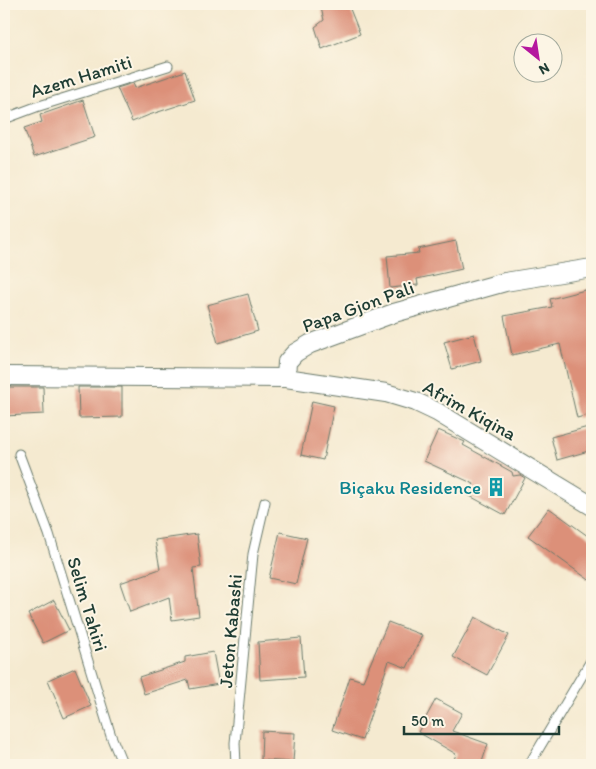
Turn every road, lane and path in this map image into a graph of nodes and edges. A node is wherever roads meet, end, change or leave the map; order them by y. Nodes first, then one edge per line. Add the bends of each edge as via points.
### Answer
1 (168, 66) dead end
2 (4, 119) edge
3 (592, 268) edge
4 (4, 376) edge
5 (286, 378) junction
6 (19, 454) dead end
7 (266, 502) dead end
8 (592, 506) edge
9 (592, 659) edge
10 (123, 765) edge
11 (236, 765) edge
12 (529, 765) edge

1 - 2 lane, Azem Hamiti
3 - 5 street, Papa Gjon Pali via 504,282 394,313 310,344 295,353 286,362
4 - 5 street
5 - 8 street, Afrim Kiqina via 386,393 416,402
6 - 10 lane, Selim Tahiri via 49,534
7 - 11 lane, Jeton Kabashi via 253,554 235,743
9 - 12 lane

